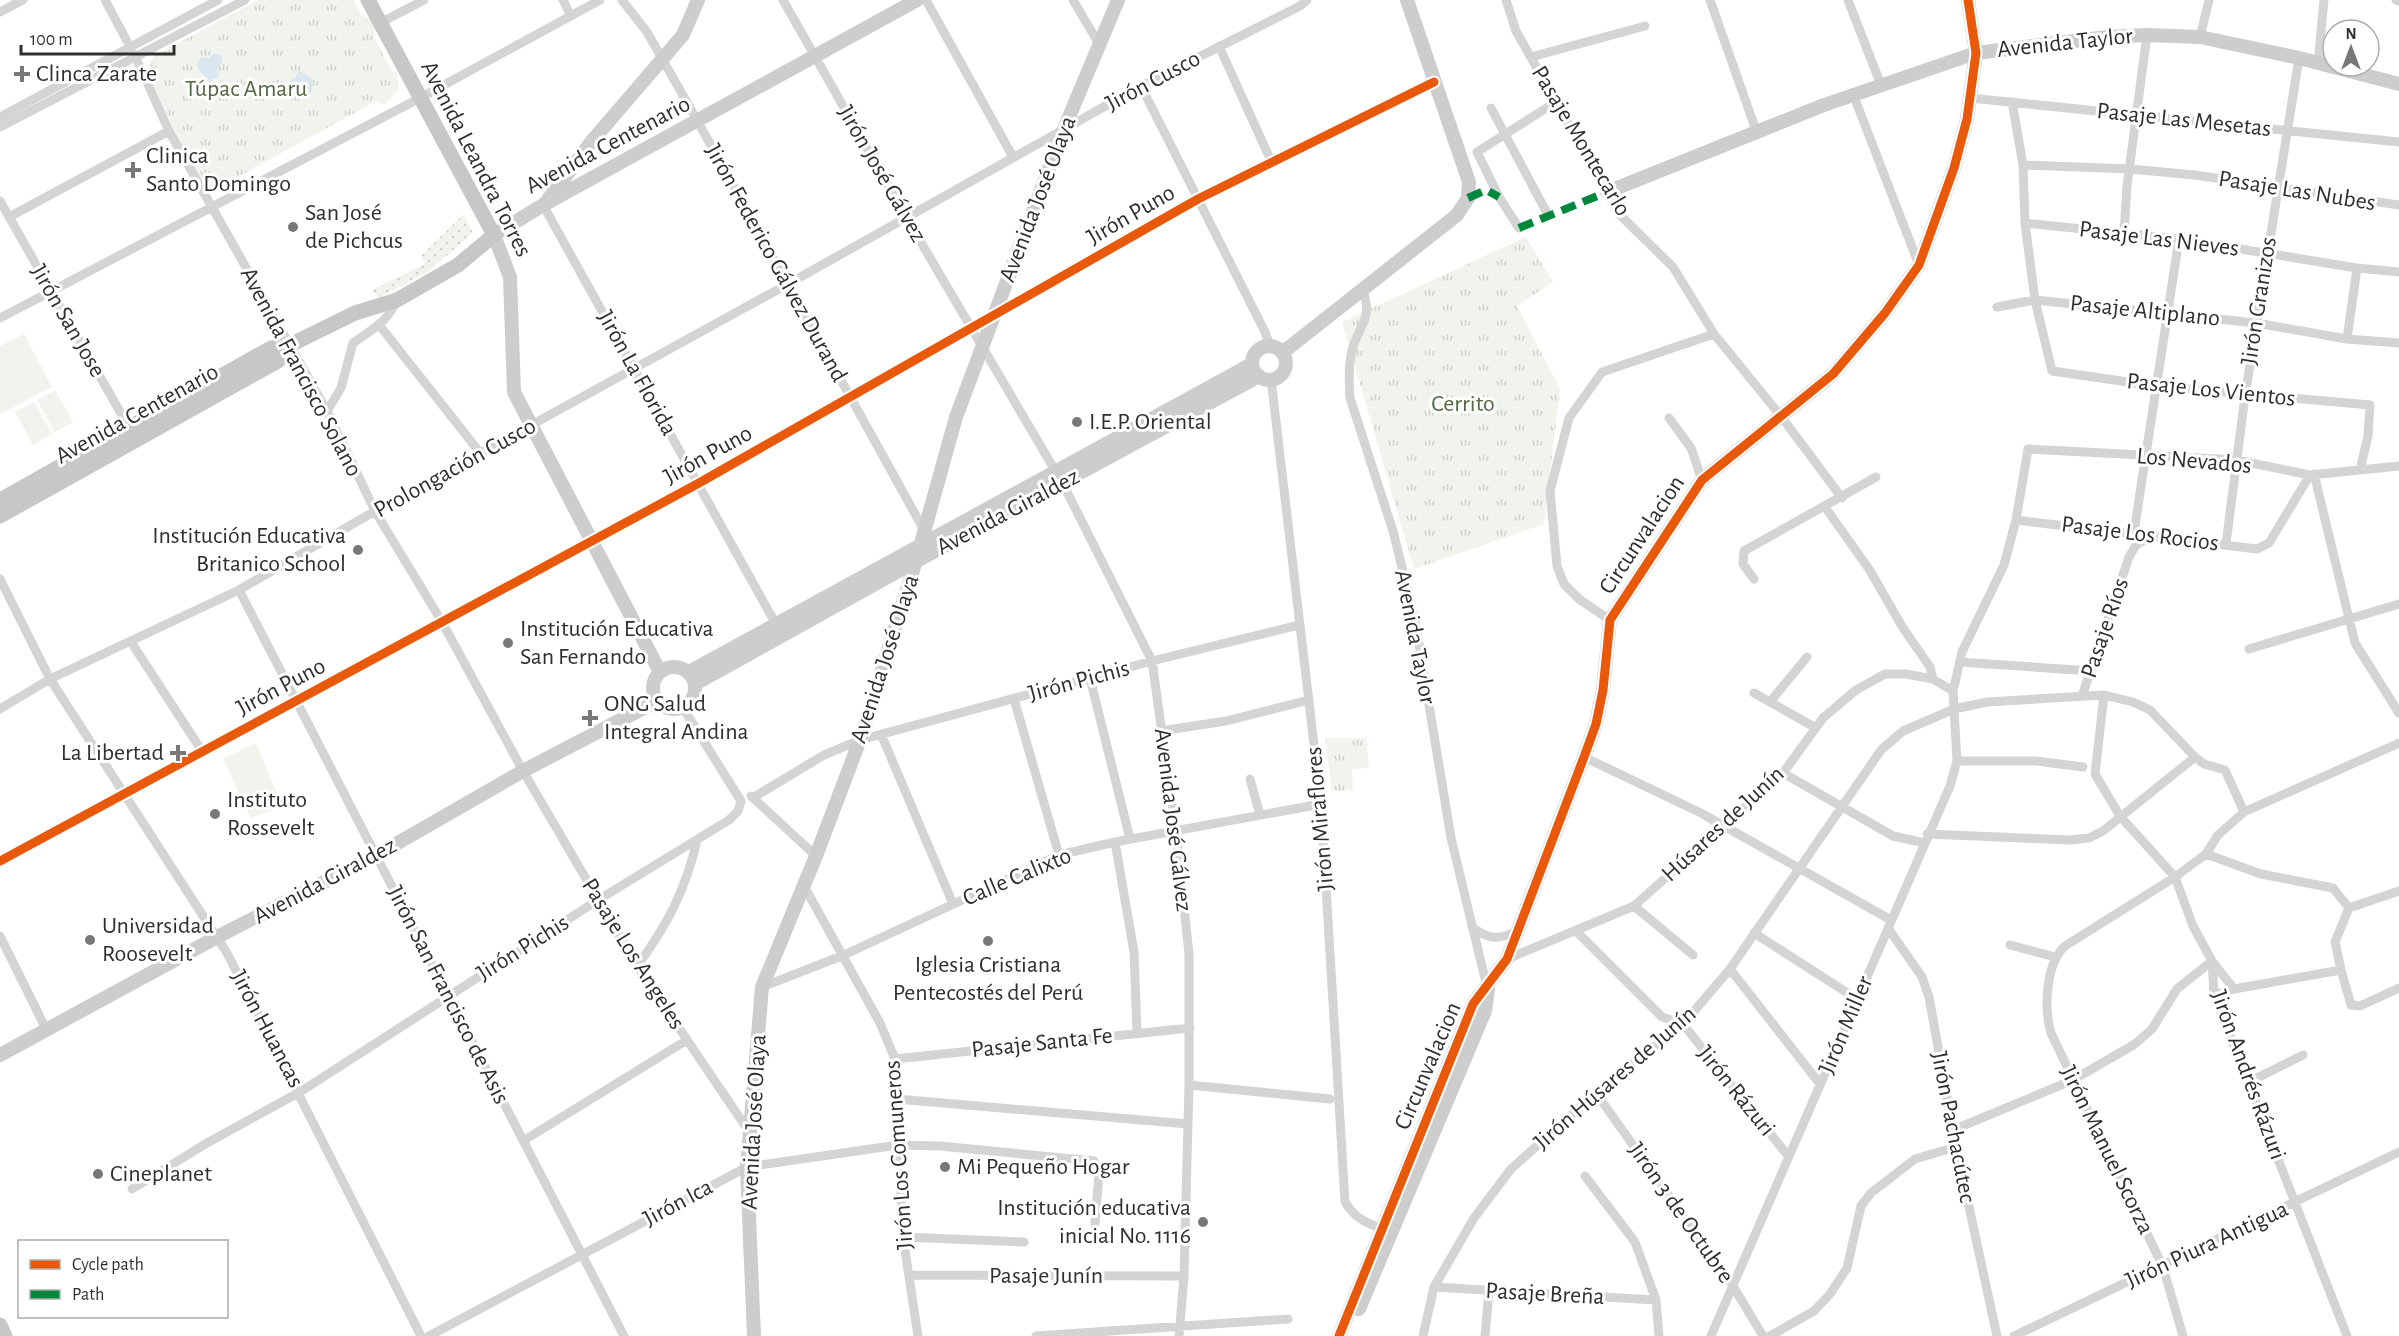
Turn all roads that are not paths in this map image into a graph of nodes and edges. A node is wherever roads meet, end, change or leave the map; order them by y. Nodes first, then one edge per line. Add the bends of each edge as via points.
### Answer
1 (23, 0) edge
2 (105, 0) edge
3 (218, 0) edge
4 (368, 0) edge
5 (424, 0) edge
6 (563, 0) edge
7 (600, 0) edge
8 (622, 0) edge
9 (698, 0) edge
10 (783, 0) edge
11 (917, 0) edge
12 (926, 0) edge
13 (1073, 0) edge
14 (1118, 0) edge
15 (1307, 0) edge
16 (1407, 0) edge
17 (1506, 0) edge
18 (1710, 0) edge
19 (1848, 0) edge
20 (1968, 0) edge
21 (2209, 0) edge
22 (2324, 0) edge
23 (240, 1) edge
24 (0, 12) edge
25 (571, 16) junction
26 (380, 23) junction
27 (1645, 26) dead end
28 (2147, 35) junction
29 (2200, 37) junction
30 (1099, 44) junction
31 (1219, 46) junction
32 (131, 47) junction
33 (1976, 53) junction
34 (815, 57) junction
35 (1531, 57) junction
36 (136, 58) junction
37 (2299, 58) junction
38 (661, 59) junction
39 (2318, 63) junction
40 (1434, 82) junction
41 (2399, 84) edge
42 (1881, 85) junction
43 (1141, 86) junction
44 (1853, 94) junction
45 (420, 98) junction
46 (1970, 98) junction
47 (1556, 102) junction
48 (2012, 102) junction
49 (1491, 108) dead end
50 (2137, 115) junction
51 (0, 117) edge
52 (699, 122) junction
53 (0, 127) edge
54 (1064, 129) junction
55 (169, 131) junction
56 (2288, 131) junction
57 (1757, 133) junction
58 (1505, 135) junction
59 (2399, 142) edge
60 (1013, 157) junction
61 (1271, 161) junction
62 (2023, 165) junction
63 (2130, 169) junction
64 (2278, 188) junction
65 (1607, 192) junction
66 (1198, 199) junction
67 (0, 201) edge
68 (543, 205) junction
69 (2399, 205) edge
70 (210, 208) junction
71 (1548, 215) dead end
72 (9, 217) junction
73 (906, 217) junction
74 (2025, 223) junction
75 (1519, 228) dead end
76 (494, 235) junction
77 (2124, 235) junction
78 (2179, 239) junction
79 (2266, 253) junction
80 (1919, 265) junction
81 (2357, 268) junction
82 (2399, 272) edge
83 (789, 284) junction
84 (1363, 291) junction
85 (51, 292) junction
86 (397, 300) junction
87 (2035, 300) junction
88 (1997, 307) dead end
89 (2167, 314) junction
90 (994, 316) junction
91 (0, 318) edge
92 (2256, 323) junction
93 (380, 326) junction
94 (970, 329) junction
95 (1714, 334) junction
96 (2347, 339) junction
97 (2399, 343) edge
98 (290, 345) junction
99 (1270, 346) junction
100 (982, 347) junction
101 (1282, 354) junction
102 (634, 367) junction
103 (1261, 373) junction
104 (2156, 386) junction
105 (2245, 396) junction
106 (850, 397) junction
107 (327, 411) junction
108 (1780, 415) junction
109 (1670, 418) dead end
110 (531, 426) junction
111 (133, 434) junction
112 (481, 454) junction
113 (2144, 456) junction
114 (2238, 460) junction
115 (2399, 466) edge
116 (2360, 470) junction
117 (2312, 474) junction
118 (1876, 477) dead end
119 (1059, 479) junction
120 (1702, 480) junction
121 (699, 483) junction
122 (1842, 498) junction
123 (0, 501) edge
124 (1825, 507) junction
125 (375, 511) junction
126 (0, 516) edge
127 (2016, 520) junction
128 (924, 530) junction
129 (2134, 532) junction
130 (2153, 535) junction
131 (591, 541) junction
132 (2226, 544) junction
133 (919, 547) junction
134 (916, 561) junction
135 (0, 579) edge
136 (1754, 579) dead end
137 (239, 591) junction
138 (2399, 604) edge
139 (2348, 618) junction
140 (1610, 620) junction
141 (442, 622) junction
142 (1299, 625) junction
143 (779, 630) junction
144 (131, 642) junction
145 (2249, 650) dead end
146 (1807, 657) dead end
147 (1152, 662) junction
148 (1960, 662) junction
149 (2091, 671) junction
150 (660, 672) junction
151 (692, 678) junction
152 (1090, 678) junction
153 (50, 679) junction
154 (1933, 679) junction
155 (1953, 691) junction
156 (1754, 693) dead end
157 (2104, 695) junction
158 (2082, 696) junction
159 (1014, 699) junction
160 (1309, 699) junction
161 (296, 701) junction
162 (1770, 702) junction
163 (653, 703) junction
164 (683, 708) junction
165 (0, 709) edge
166 (1954, 709) junction
167 (2399, 712) edge
168 (1816, 728) junction
169 (1161, 731) junction
170 (881, 734) junction
171 (860, 740) junction
172 (2399, 743) edge
173 (202, 751) junction
174 (1584, 757) junction
175 (2194, 757) junction
176 (1958, 761) junction
177 (2083, 767) dead end
178 (523, 771) junction
179 (1783, 773) junction
180 (1250, 779) dead end
181 (125, 793) junction
182 (754, 797) junction
183 (741, 801) junction
184 (1321, 804) junction
185 (1839, 807) junction
186 (2244, 812) junction
187 (1260, 815) junction
188 (2120, 816) junction
189 (1723, 825) junction
190 (1176, 832) junction
191 (1926, 838) junction
192 (1130, 839) junction
193 (698, 840) junction
194 (1115, 842) junction
195 (2206, 854) junction
196 (1059, 855) junction
197 (375, 856) junction
198 (816, 856) junction
199 (0, 861) edge
200 (1797, 868) junction
201 (2175, 877) junction
202 (804, 886) junction
203 (2399, 891) edge
204 (598, 900) junction
205 (953, 904) junction
206 (1634, 906) junction
207 (2349, 908) junction
208 (1889, 924) junction
209 (1472, 927) junction
210 (1517, 931) junction
211 (1576, 932) junction
212 (1754, 933) junction
213 (0, 936) edge
214 (217, 937) junction
215 (2010, 945) dead end
216 (844, 955) junction
217 (1693, 955) dead end
218 (2055, 957) junction
219 (1507, 959) junction
220 (2212, 961) junction
221 (637, 966) junction
222 (1730, 969) junction
223 (2341, 970) junction
224 (762, 987) junction
225 (2399, 988) edge
226 (1488, 989) junction
227 (2235, 989) junction
228 (2214, 995) junction
229 (448, 996) junction
230 (1857, 999) junction
231 (1683, 1024) junction
232 (1190, 1028) junction
233 (47, 1031) junction
234 (1137, 1033) junction
235 (687, 1040) junction
236 (2303, 1055) dead end
237 (0, 1056) edge
238 (895, 1059) junction
239 (2073, 1080) junction
240 (2249, 1082) junction
241 (1820, 1084) junction
242 (1189, 1085) junction
243 (300, 1092) junction
244 (1596, 1093) junction
245 (1330, 1099) dead end
246 (897, 1100) junction
247 (1188, 1124) junction
248 (1953, 1130) junction
249 (750, 1133) junction
250 (523, 1141) junction
251 (898, 1145) junction
252 (1956, 1147) junction
253 (2399, 1152) edge
254 (1789, 1157) junction
255 (747, 1167) junction
256 (1585, 1176) dead end
257 (132, 1189) dead end
258 (2296, 1203) junction
259 (1095, 1224) dead end
260 (1387, 1230) junction
261 (903, 1237) junction
262 (1024, 1242) dead end
263 (582, 1254) junction
264 (2163, 1267) junction
265 (909, 1275) junction
266 (1184, 1276) junction
267 (1733, 1286) junction
268 (1434, 1287) junction
269 (1489, 1290) junction
270 (1656, 1300) junction
271 (1288, 1319) dead end
272 (0, 1325) edge
273 (1180, 1332) edge
274 (6, 1336) edge
275 (422, 1336) edge
276 (429, 1336) edge
277 (624, 1336) edge
278 (754, 1336) edge
279 (918, 1336) edge
280 (1036, 1336) edge
281 (1339, 1336) edge
282 (1348, 1336) edge
283 (1423, 1336) edge
284 (1485, 1336) edge
285 (1659, 1336) edge
286 (1711, 1336) edge
287 (1763, 1336) edge
288 (1770, 1336) edge
289 (1997, 1336) edge
290 (2014, 1336) edge
291 (2183, 1336) edge
292 (2347, 1336) edge

1 - 24 street
2 - 32 street, Avenida Francisco Solano
3 - 32 street
4 - 26 main road, Avenida Leandra Torres
5 - 26 street
6 - 25 street
7 - 25 street
8 - 38 street, Jirón Federico Gálvez Durand via 642,24
9 - 38 street via 683,35
10 - 34 street, Jirón José Gálvez
11 - 34 street, Avenida Centenario
12 - 60 street
13 - 30 street
14 - 30 street, Avenida José Olaya
15 - 31 street, Jirón Cusco
16 - 40 street
17 - 35 street, Pasaje Montecarlo via 1516,31
18 - 57 street
19 - 42 street
20 - 33 street, Circunvalacion
21 - 29 street
22 - 39 street
23 - 36 street
25 - 45 street
26 - 45 main road, Avenida Leandra Torres
27 - 35 street
28 - 29 street, Avenida Taylor
28 - 33 street, Avenida Taylor
28 - 50 street
29 - 37 street, Avenida Taylor
30 - 54 street, Avenida José Olaya
31 - 43 street, Jirón Cusco
31 - 61 street
32 - 36 street, Avenida Francisco Solano
32 - 51 street
33 - 42 street, Avenida Taylor
33 - 46 street, Circunvalacion
34 - 52 street, Avenida Centenario
34 - 73 street, Jirón José Gálvez
35 - 47 street, Pasaje Montecarlo
36 - 53 street
36 - 55 street, Avenida Francisco Solano
37 - 39 street, Avenida Taylor
37 - 56 street, Jirón Granizos
38 - 52 street, Jirón Federico Gálvez Durand
38 - 68 street
39 - 41 street, Avenida Taylor
40 - 61 street, Jirón Puno
40 - 84 street via 1469,182 1468,198 1457,215
42 - 44 street, Avenida Taylor
43 - 54 street, Jirón Cusco
43 - 66 street
44 - 57 street, Avenida Taylor
44 - 80 street
45 - 70 street
45 - 76 main road, Avenida Leandra Torres
46 - 48 street, Pasaje Las Mesetas
46 - 80 street, Circunvalacion via 1954,168
47 - 58 street
47 - 65 street, Pasaje Montecarlo
48 - 50 street, Pasaje Las Mesetas
48 - 62 street
49 - 58 street
50 - 56 street, Pasaje Las Mesetas
50 - 63 street
52 - 68 street, Avenida Centenario
52 - 83 street, Jirón Federico Gálvez Durand
54 - 60 street, Jirón Cusco
54 - 90 street, Avenida José Olaya
55 - 70 street, Avenida Francisco Solano
55 - 72 street
56 - 59 street, Pasaje Las Mesetas
56 - 64 street, Jirón Granizos
57 - 65 street, Avenida Taylor
58 - 71 street
58 - 75 street via 1481,148 1477,156
60 - 73 street, Jirón Cusco
61 - 66 street, Jirón Puno
62 - 63 street, Pasaje Las Nubes
62 - 74 street
63 - 64 street, Pasaje Las Nubes
63 - 77 street
64 - 69 street, Pasaje Las Nubes
64 - 79 street, Jirón Granizos
65 - 95 street, Pasaje Montecarlo via 1619,214 1673,267
66 - 90 street, Jirón Puno
66 - 99 street
67 - 72 street, Jirón San Jose
68 - 76 street, Avenida Centenario
68 - 102 street, Jirón La Florida
70 - 85 street
70 - 98 street, Avenida Francisco Solano
72 - 85 street, Jirón San Jose
73 - 83 street, Prolongación Cusco
73 - 94 street, Jirón José Gálvez
74 - 77 street, Pasaje Las Nieves
74 - 87 street
76 - 86 main road, Avenida Centenario via 458,265
76 - 110 street, Avenida Leandra Torres via 511,284 514,392
77 - 78 street, Pasaje Las Nieves
78 - 79 street, Pasaje Las Nieves
78 - 89 street
79 - 81 street, Pasaje Las Nieves
79 - 92 street, Jirón Granizos
80 - 108 street, Circunvalacion via 1833,374
81 - 82 street, Pasaje Las Nieves
81 - 96 street
83 - 102 street, Prolongación Cusco
83 - 106 street, Jirón Federico Gálvez Durand
84 - 101 street
84 - 209 street, Avenida Taylor via 1368,314 1352,350 1350,398 1393,531 1415,620 1451,838
85 - 91 street
85 - 111 street, Jirón San Jose
86 - 93 street via 391,315
86 - 98 main road, Avenida Centenario via 355,313
87 - 88 street, Pasaje Altiplano
87 - 89 street, Pasaje Altiplano
87 - 104 street, Pasaje Los Vientos via 2052,371
89 - 92 street, Pasaje Altiplano
89 - 104 street
90 - 94 street, Jirón Puno
90 - 100 street, Avenida José Olaya
92 - 96 street, Pasaje Altiplano
92 - 105 street, Jirón Granizos
93 - 107 street via 353,343 341,388
93 - 112 street
94 - 100 street, Jirón José Gálvez
94 - 106 street, Jirón Puno
95 - 108 street, Pasaje Montecarlo
95 - 140 street via 1602,372 1569,418 1550,491 1557,566 1564,584
96 - 97 street, Pasaje Altiplano
98 - 107 street, Avenida Francisco Solano
98 - 111 main road, Avenida Centenario via 271,348
99 - 101 street
99 - 103 street via 1257,351
100 - 119 street, Avenida José Gálvez
100 - 128 street, Avenida José Olaya via 956,417
101 - 103 street via 1284,368 1278,376
102 - 110 street, Prolongación Cusco
102 - 121 street, Jirón La Florida
103 - 119 street, Avenida Giraldez
103 - 142 street, Jirón Miraflores
104 - 105 street, Pasaje Los Vientos
104 - 113 street
105 - 114 street, Jirón Granizos
105 - 116 street, Pasaje Los Vientos via 2370,405
106 - 121 street, Jirón Puno
106 - 128 street, Jirón Federico Gálvez Durand
107 - 125 street, Avenida Francisco Solano
108 - 120 street, Circunvalacion
108 - 122 street, Pasaje Montecarlo
109 - 120 street via 1691,448
110 - 112 street, Prolongación Cusco
110 - 131 street, Avenida Leandra Torres
111 - 123 main road, Avenida Centenario
111 - 126 main road, Avenida Centenario
112 - 125 street, Prolongación Cusco
113 - 114 street, Los Nevados
113 - 127 street, Los Nevados via 2028,450
113 - 129 street
114 - 117 street, Los Nevados
114 - 132 street, Jirón Granizos
115 - 116 street, Los Nevados
116 - 117 street, Los Nevados
117 - 132 street, Pasaje Los Rocios via 2269,543 2258,549
117 - 139 street
118 - 122 street
119 - 133 street, Avenida Giraldez
119 - 134 street, Avenida Giraldez
119 - 147 street, Avenida José Gálvez
120 - 140 street, Circunvalacion
121 - 131 street, Jirón Puno
121 - 143 street, Jirón La Florida
122 - 124 street
124 - 136 street via 1744,551 1743,564
124 - 154 street via 1869,569 1930,667
125 - 137 street, Prolongación Cusco
125 - 141 street, Avenida Francisco Solano
127 - 129 street, Pasaje Los Rocios
127 - 148 street via 2004,565
128 - 133 street, Avenida José Olaya
129 - 130 street, Pasaje Los Rocios
130 - 132 street, Pasaje Los Rocios
130 - 149 street, Pasaje Ríos via 2136,545 2129,557
131 - 141 street, Jirón Puno
131 - 150 street, Avenida Leandra Torres
133 - 134 street, Avenida José Olaya
133 - 143 street, Avenida Giraldez
134 - 143 street, Avenida Giraldez
134 - 171 street, Avenida José Olaya
135 - 153 street, Jirón Huancas
137 - 144 street, Prolongación Cusco
137 - 161 street, Jirón San Francisco de Asis
138 - 139 street
139 - 145 street
139 - 167 street via 2355,643
140 - 174 street, Circunvalacion via 1603,690
141 - 161 street, Jirón Puno
141 - 178 street, Avenida Francisco Solano
142 - 147 street, Jirón Pichis
142 - 160 street, Jirón Miraflores
143 - 151 street, Avenida Giraldez
144 - 153 street, Prolongación Cusco
144 - 173 street
146 - 162 street
147 - 152 street, Jirón Pichis
147 - 169 street, Avenida José Gálvez
148 - 149 street
148 - 155 street
149 - 158 street, Pasaje Ríos
150 - 151 street via 676,667
150 - 163 street via 653,686
151 - 164 street via 693,698
152 - 159 street, Jirón Pichis
152 - 192 street
153 - 165 street, Prolongación Cusco
153 - 181 street, Jirón Huancas
154 - 155 street, Húsares de Junín
154 - 168 street, Húsares de Junín via 1885,674 1856,690
155 - 166 street
156 - 162 street
157 - 158 street, Jirón Húsares de Junín
157 - 175 street, Jirón Húsares de Junín via 2150,710
157 - 188 street, Jirón Andrés Rázuri via 2095,774
158 - 166 street, Jirón Húsares de Junín via 1987,702
159 - 170 street, Jirón Pichis
159 - 196 street
160 - 169 street via 1226,721
160 - 184 street, Jirón Miraflores
161 - 173 street, Jirón Puno
161 - 197 street, Jirón San Francisco de Asis
162 - 168 street
163 - 164 street via 670,709
163 - 178 street, Avenida Giraldez
164 - 183 street
166 - 176 street, Jirón Miller
166 - 185 street, Jirón Húsares de Junín via 1903,731 1881,750
168 - 179 street, Húsares de Junín
169 - 190 street, Avenida José Gálvez
170 - 171 street, Jirón Pichis
170 - 205 street
171 - 182 street, Jirón Pichis via 824,755
171 - 198 street, Avenida José Olaya
172 - 186 street
173 - 181 street, Jirón Puno
174 - 189 street
174 - 210 street, Circunvalacion
175 - 186 street via 2225,770
175 - 188 street
176 - 177 street via 2036,760
176 - 191 street, Jirón Miller
178 - 197 street, Avenida Giraldez
178 - 204 street, Pasaje Los Angeles
179 - 185 street
179 - 189 street, Húsares de Junín
180 - 187 street
181 - 199 street, Jirón Puno
181 - 214 street, Jirón Huancas
182 - 183 street, Jirón Pichis
182 - 198 street
183 - 193 street, Jirón Pichis via 734,816
184 - 187 street, Calle Calixto
184 - 260 street, Jirón Miraflores via 1345,1202 1351,1213
185 - 191 street via 1893,836
185 - 200 street, Jirón Húsares de Junín
186 - 195 street via 2218,835
187 - 190 street, Calle Calixto
188 - 191 street via 2096,835 2070,840
188 - 201 street, Jirón Andrés Rázuri
189 - 200 street
189 - 206 street, Húsares de Junín
190 - 192 street, Calle Calixto
190 - 232 street, Avenida José Gálvez via 1189,954
191 - 208 street, Jirón Miller
192 - 194 street, Calle Calixto
193 - 204 street, Jirón Pichis
193 - 221 street via 673,914
194 - 196 street, Calle Calixto
194 - 234 street via 1134,952
195 - 201 street
195 - 207 street via 2261,874 2333,888
196 - 205 street, Calle Calixto
197 - 214 street, Avenida Giraldez
197 - 229 street, Jirón San Francisco de Asis
198 - 202 street, Avenida José Olaya
200 - 208 street
200 - 212 street, Jirón Húsares de Junín
201 - 218 street via 2065,946
201 - 220 street, Jirón Andrés Rázuri via 2193,926
202 - 216 street, Jirón Los Comuneros
202 - 224 street, Avenida José Olaya
203 - 207 street
204 - 221 street, Pasaje Los Angeles
204 - 229 street, Jirón Pichis
205 - 216 street, Calle Calixto
206 - 211 street, Húsares de Junín
206 - 217 street
207 - 223 street via 2335,942
208 - 230 street, Jirón Miller
208 - 248 street, Jirón Pachacútec via 1922,977 1929,997
209 - 210 street via 1493,938
209 - 226 street, Avenida Taylor
210 - 219 street, Circunvalacion
211 - 219 street, Húsares de Junín
211 - 231 street via 1662,1017
212 - 222 street, Jirón Húsares de Junín
212 - 230 street
213 - 233 street
214 - 233 street, Avenida Giraldez
214 - 243 street, Jirón Huancas
215 - 218 street
216 - 224 street, Calle Calixto
216 - 238 street, Jirón Los Comuneros
218 - 239 street, Jirón Manuel Scorza via 2046,1015
219 - 226 street, Circunvalacion
220 - 227 street
220 - 228 street, Jirón Andrés Rázuri
220 - 239 street via 2177,989 2152,1029 2115,1057
221 - 235 street, Pasaje Los Angeles
222 - 231 street, Jirón Húsares de Junín
222 - 241 street
223 - 225 street via 2351,1005 2360,1006
223 - 227 street
224 - 249 street, Avenida José Olaya
226 - 260 street, Circunvalacion via 1473,1005
227 - 228 street
228 - 240 street, Jirón Andrés Rázuri
229 - 243 street, Jirón Pichis
229 - 250 street, Jirón San Francisco de Asis
230 - 241 street, Jirón Miller
231 - 244 street, Jirón Húsares de Junín
231 - 254 street, Jirón Rázuri
232 - 234 street, Pasaje Santa Fe
232 - 242 street, Avenida José Gálvez
233 - 237 street, Avenida Giraldez
234 - 238 street, Pasaje Santa Fe
235 - 249 street, Pasaje Los Angeles
235 - 250 street
236 - 240 street
238 - 246 street, Jirón Los Comuneros
239 - 248 street
239 - 264 street, Jirón Manuel Scorza
240 - 258 street, Jirón Andrés Rázuri
241 - 254 street, Jirón Miller
242 - 245 street
242 - 247 street, Avenida José Gálvez
243 - 257 street, Jirón Pichis
243 - 275 street, Jirón Huancas
244 - 267 street, Jirón 3 de Octubre
244 - 268 street, Jirón Húsares de Junín via 1511,1169 1474,1218
246 - 247 street
246 - 251 street, Jirón Los Comuneros
247 - 266 street, Avenida José Gálvez
248 - 252 street, Jirón Pachacútec
249 - 255 street, Avenida José Olaya
250 - 263 street, Jirón San Francisco de Asis
251 - 255 street, Jirón Ica
251 - 259 street, Jirón Ica via 1094,1161 1099,1172
251 - 261 street, Jirón Los Comuneros
252 - 288 street via 1915,1160 1871,1193 1861,1206 1847,1268 1830,1294 1814,1311
252 - 289 street, Jirón Pachacútec
253 - 258 street, Jirón Piura Antigua
254 - 267 street, Jirón Miller
255 - 263 street, Jirón Ica
255 - 278 street, Avenida José Olaya
256 - 270 street via 1635,1242
258 - 264 street, Jirón Piura Antigua
258 - 292 street, Jirón Andrés Rázuri
260 - 281 street, Circunvalacion
260 - 282 street, Circunvalacion
261 - 262 street
261 - 265 street, Jirón Los Comuneros
263 - 276 street, Jirón Ica
263 - 277 street, Jirón San Francisco de Asis
264 - 290 street, Jirón Piura Antigua
264 - 291 street, Jirón Manuel Scorza
265 - 266 street, Pasaje Junín
265 - 279 street, Jirón Los Comuneros
266 - 273 street, Avenida José Gálvez
267 - 286 street, Jirón Miller
267 - 287 street, Jirón 3 de Octubre
268 - 269 street, Pasaje Breña
268 - 283 street, Jirón Húsares de Junín
269 - 270 street, Pasaje Breña
269 - 284 street
270 - 285 street
271 - 273 street
272 - 274 main road
273 - 280 street

